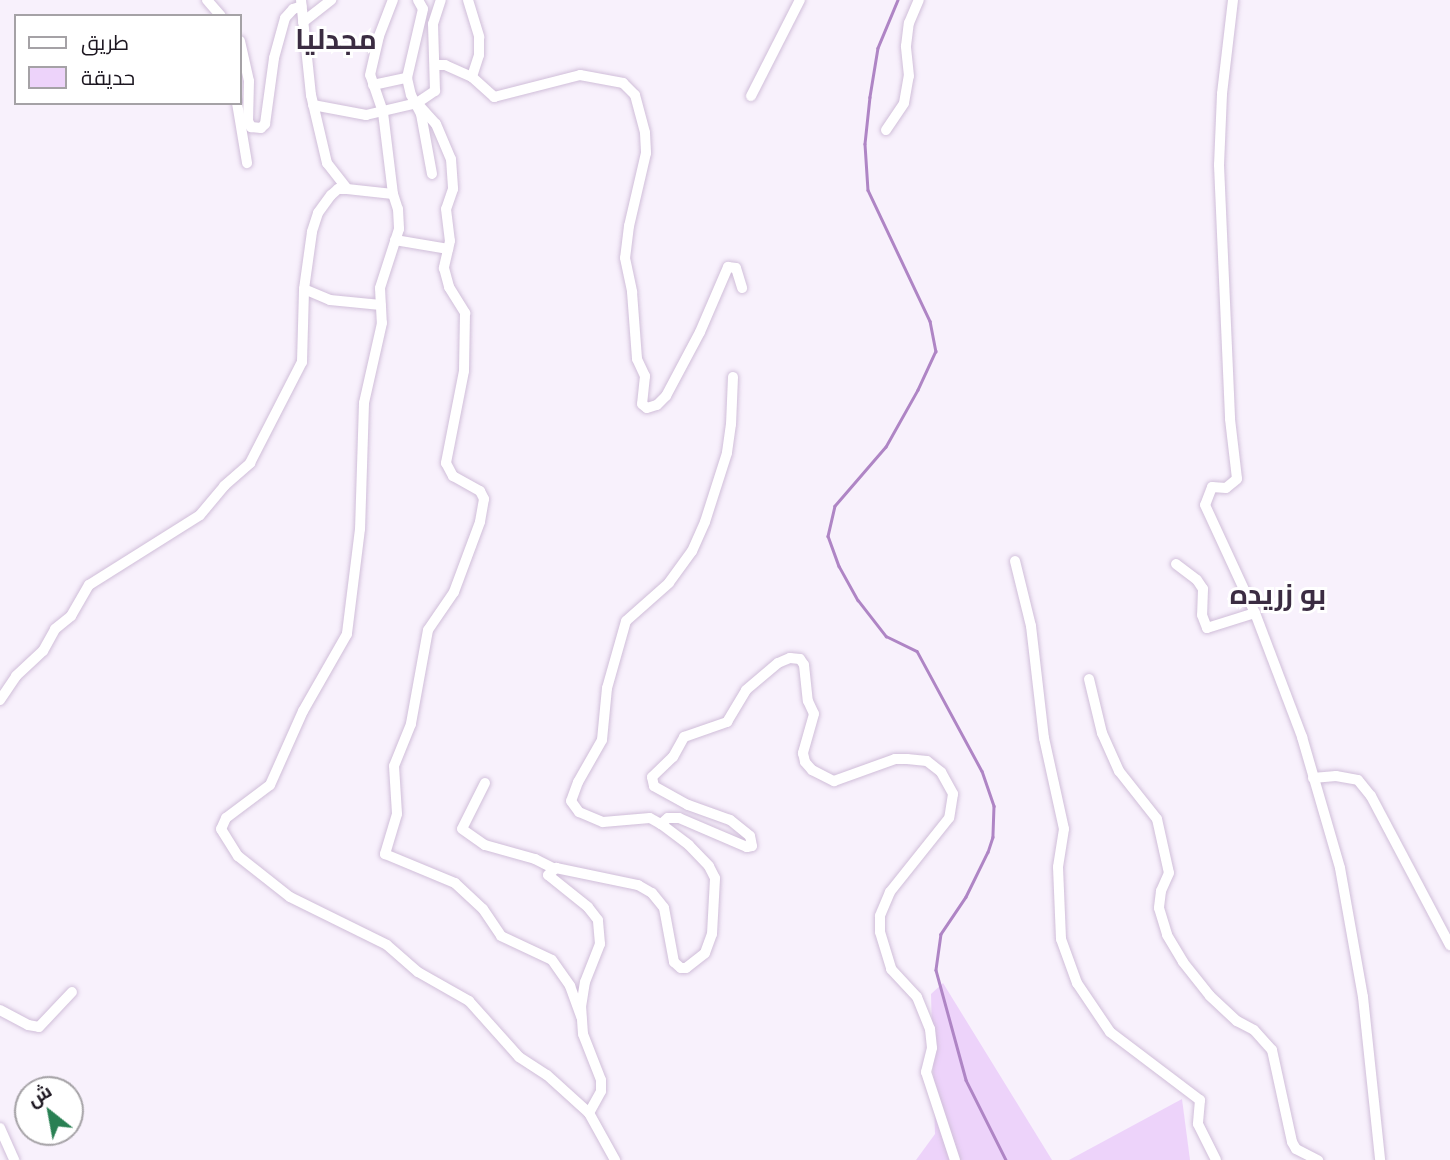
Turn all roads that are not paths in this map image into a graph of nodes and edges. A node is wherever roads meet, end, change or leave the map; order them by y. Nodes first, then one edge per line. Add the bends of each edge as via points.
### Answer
1 (207, 0) edge
2 (331, 0) edge
3 (418, 0) edge
4 (442, 0) edge
5 (468, 0) edge
6 (800, 0) edge
7 (919, 0) edge
8 (1233, 0) edge
9 (389, 1) edge
10 (302, 3) edge
11 (219, 14) edge
12 (303, 22) junction
13 (242, 49) edge
14 (436, 65) junction
15 (407, 78) junction
16 (472, 78) junction
17 (373, 85) junction
18 (751, 96) dead end
19 (416, 103) junction
20 (313, 104) junction
21 (237, 105) edge
22 (383, 112) junction
23 (886, 130) dead end
24 (247, 163) dead end
25 (432, 173) dead end
26 (347, 189) junction
27 (393, 194) junction
28 (395, 240) junction
29 (448, 249) junction
30 (742, 288) dead end
31 (303, 289) junction
32 (382, 305) junction
33 (733, 377) dead end
34 (1016, 561) dead end
35 (1176, 564) dead end
36 (1255, 613) junction
37 (1089, 679) dead end
38 (0, 701) edge
39 (1314, 778) junction
40 (485, 783) dead end
41 (661, 824) junction
42 (553, 868) junction
43 (1450, 946) edge
44 (72, 992) dead end
45 (0, 1010) edge
46 (581, 1017) junction
47 (589, 1113) junction
48 (0, 1128) edge
49 (1299, 1156) edge
50 (14, 1160) edge
51 (615, 1160) edge
52 (955, 1160) edge
53 (1216, 1160) edge
54 (1318, 1160) edge
55 (1380, 1160) edge

1 - 11 street
2 - 12 street
3 - 15 street via 422,9
4 - 14 street via 433,24
5 - 16 street via 479,37
6 - 18 street
7 - 23 street via 908,34 904,103
8 - 36 street via 1219,165 1230,419 1237,479 1226,488 1212,487 1205,505
9 - 17 street via 372,59
10 - 12 street
10 - 13 street via 285,18 261,128 251,127 247,115 249,81
12 - 20 street
14 - 16 street
14 - 19 street via 435,91
15 - 17 street
15 - 19 street
16 - 30 street via 494,97 580,75 623,83 635,95 646,153 625,258 637,359 645,376 642,404 647,408 666,396 728,267 736,268
17 - 22 street
19 - 22 street
19 - 25 street
19 - 29 street via 436,124 451,159
20 - 22 street via 366,115
20 - 26 street via 323,153
21 - 24 street
22 - 27 street
26 - 27 street
26 - 31 street via 338,189 318,213
27 - 28 street via 400,219
28 - 29 street
28 - 32 street via 380,288
29 - 46 street via 444,268 449,287 463,305 465,342 464,371 446,463 456,479 482,493 484,505 454,592 428,630 411,724 394,766 397,814 385,854 455,883 483,909 501,936 552,960 570,986
31 - 32 street via 330,300
31 - 38 street via 302,362 250,463 200,515 89,585 71,616 55,629 43,651 16,676
32 - 47 street via 379,344 364,402 360,530 347,634 303,711 270,785 226,818 221,829 238,856 290,897 387,945 418,972 468,1001 519,1057
33 - 41 street via 727,453 705,522 692,551 669,583 626,621 607,688 602,740 571,801 579,812 603,822 650,818
34 - 53 street via 1031,626 1044,738 1064,829 1058,867 1061,939 1077,983 1110,1032 1200,1100 1198,1124
35 - 36 street via 1203,589 1202,615 1207,628
36 - 39 street
37 - 49 street via 1102,733 1119,771 1157,819 1169,873 1159,908 1167,935 1210,996 1272,1050
39 - 43 street via 1358,780 1371,796
39 - 55 street via 1340,867 1363,997
40 - 42 street via 462,829 485,845
41 - 42 street via 689,845 715,878 709,943 705,953 686,968 674,962 664,908 652,893 638,885
41 - 52 street via 679,818 752,846 750,836 730,820 688,805 654,786 652,777 673,757 684,737 726,722 746,690 790,658 800,659 804,665 814,714 803,753 813,771 834,781 908,758 927,761 941,772 953,794 949,818 890,892 880,916 880,932 891,969 917,997 930,1029 932,1048 926,1072
42 - 46 street via 550,879 572,892 598,920 600,944 585,982
44 - 45 street via 44,1025 34,1028
46 - 47 street via 601,1080 601,1091
47 - 51 street
48 - 50 street
49 - 54 street

